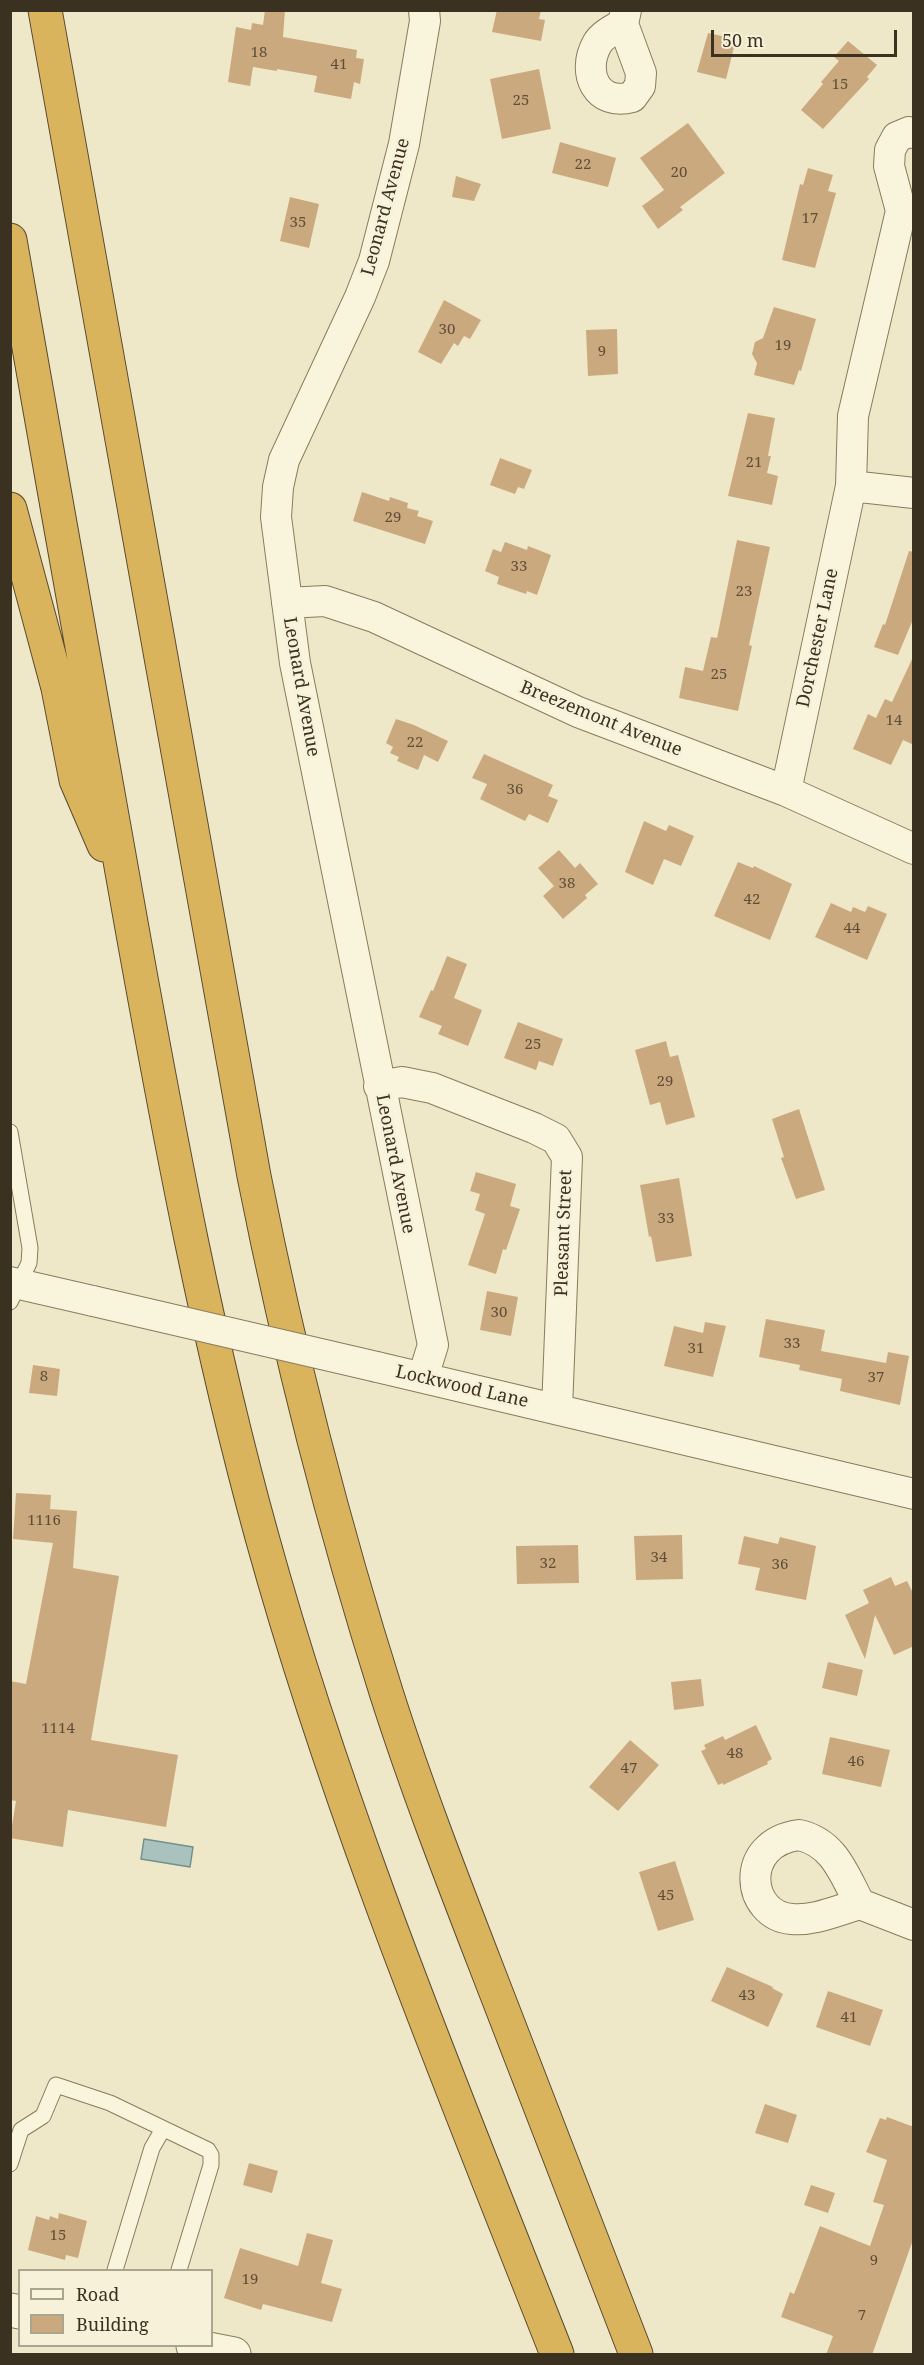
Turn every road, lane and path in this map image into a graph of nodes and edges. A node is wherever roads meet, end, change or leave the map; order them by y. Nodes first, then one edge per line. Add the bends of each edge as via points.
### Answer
1 (45, 10) edge
2 (424, 10) edge
3 (914, 134) edge
4 (907, 205) edge
5 (10, 240) edge
6 (851, 486) junction
7 (914, 493) edge
8 (10, 509) edge
9 (287, 603) junction
10 (786, 791) junction
11 (914, 849) edge
12 (127, 898) junction
13 (379, 1086) junction
14 (10, 1132) edge
15 (13, 1290) edge
16 (423, 1377) junction
17 (557, 1409) junction
18 (914, 1494) edge
19 (860, 1904) dead end
20 (914, 1925) edge
21 (164, 2129) junction
22 (10, 2164) edge
23 (116, 2269) edge
24 (180, 2269) edge
25 (198, 2347) edge
26 (229, 2354) edge
27 (557, 2355) edge
28 (636, 2355) edge

1 - 28 highway via 252,1165 313,1439 361,1610 420,1792
2 - 9 street, Leonard Avenue via 404,144 374,261 284,460 276,517
3 - 4 street, Dorchester Lane via 897,137 890,150 889,166
4 - 6 street, Dorchester Lane via 853,416
5 - 12 highway
6 - 7 street
6 - 10 street, Dorchester Lane
8 - 12 highway via 58,688 76,780
9 - 10 street, Breezemont Avenue via 325,601 374,617 578,712
9 - 13 street, Leonard Avenue via 295,663
10 - 11 street, Breezemont Avenue
12 - 27 highway via 214,1350 286,1624 374,1881
13 - 16 street, Leonard Avenue via 433,1345
13 - 17 street, Pleasant Street via 402,1082 432,1088 556,1139 567,1157
14 - 15 lane via 30,1248 29,1263
15 - 16 street, Lockwood Lane, bridge via 93,1301
16 - 17 street, Lockwood Lane
17 - 18 street, Lockwood Lane
19 - 20 street
21 - 22 lane via 110,2103 56,2085 43,2116 21,2130
21 - 23 lane via 152,2148
21 - 24 lane via 211,2155
25 - 26 street

